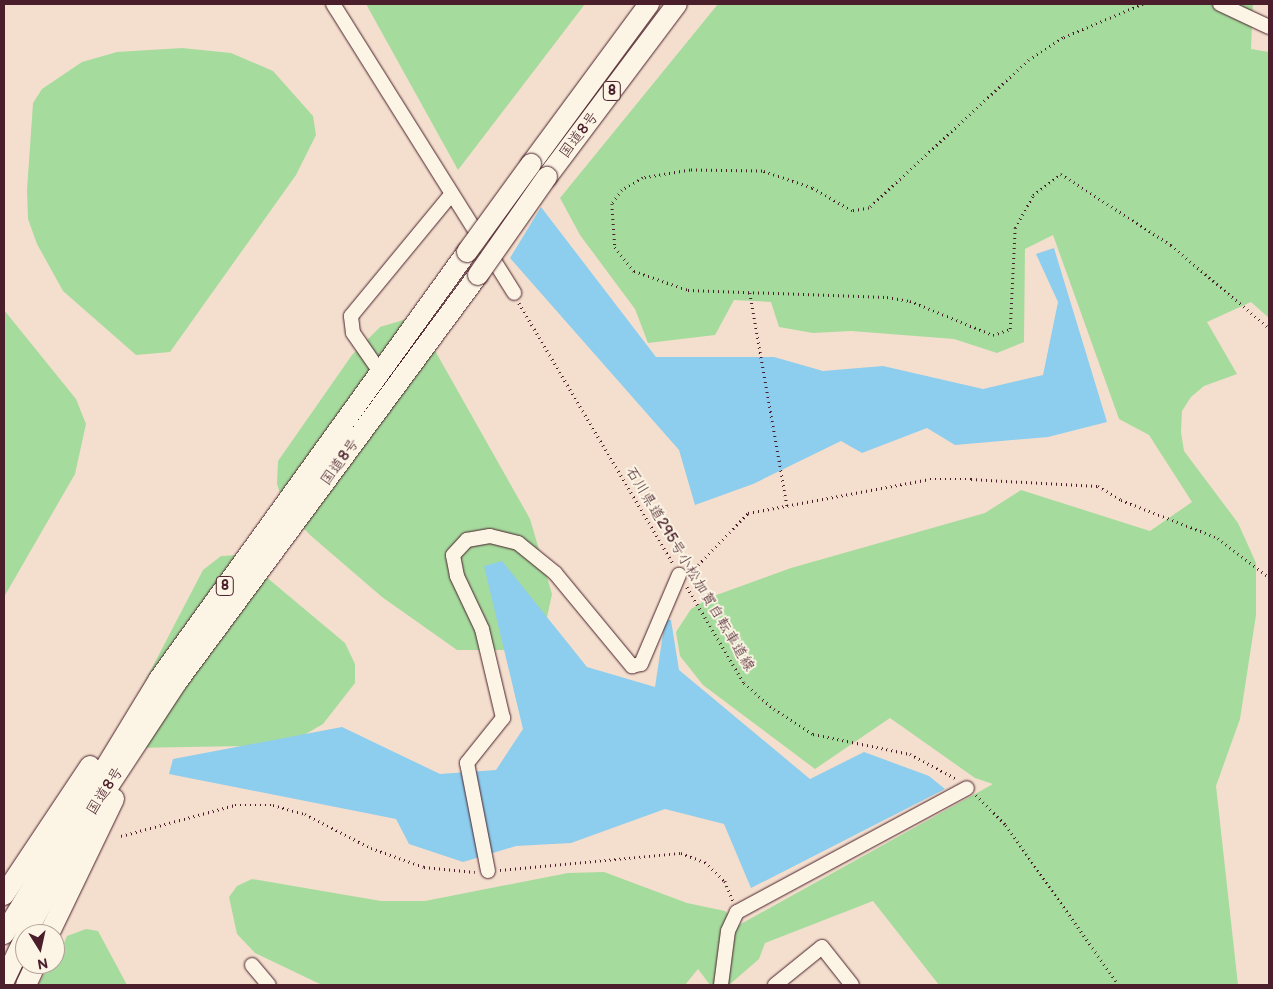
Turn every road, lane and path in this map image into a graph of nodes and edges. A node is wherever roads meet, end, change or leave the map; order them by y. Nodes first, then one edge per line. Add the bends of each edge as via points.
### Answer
1 (332, 4) edge
2 (649, 4) edge
3 (677, 4) edge
4 (1143, 4) edge
5 (1220, 4) edge
6 (1269, 27) edge
7 (450, 196) junction
8 (750, 292) junction
9 (514, 293) joint
10 (1269, 328) edge
11 (378, 369) junction
12 (787, 506) junction
13 (681, 577) junction
14 (1269, 577) edge
15 (168, 681) junction
16 (967, 788) junction
17 (121, 836) dead end
18 (487, 866) junction
19 (4, 895) edge
20 (737, 912) junction
21 (32, 924) edge
22 (54, 924) edge
23 (4, 934) edge
24 (15, 958) edge
25 (252, 965) dead end
26 (4, 981) edge
27 (269, 985) edge
28 (721, 985) edge
29 (775, 985) edge
30 (852, 985) edge
31 (1119, 985) edge

1 - 7 street
2 - 11 highway, 国道8号 / 8, bridge
3 - 15 highway, 国道8号 / 8, bridge via 478,275
4 - 8 path via 1063,38 1029,60 869,208 852,211 812,188 762,171 690,170 644,178 622,190 612,204 615,247 634,271 688,290
5 - 6 street
7 - 9 street
7 - 11 street via 351,316 353,333
8 - 10 path via 887,297 910,301 993,336 1010,329 1015,228 1033,195 1061,174 1171,245
8 - 12 path
9 - 13 path, 石川県道295号小松加賀自転車道線
11 - 15 highway, 国道8号 / 8
12 - 13 path via 748,513
12 - 14 path via 930,479 1098,486 1128,504 1218,538
13 - 16 path, 石川県道295号小松加賀自転車道線 via 744,683 774,709 813,734 931,763
13 - 18 street via 641,664 632,666 555,573 524,547 490,536 460,545 453,554 457,576 482,629 503,718 467,763
15 - 19 highway via 46,825
15 - 21 highway, 国道8号 / 8 via 87,819
15 - 22 highway
15 - 23 highway, 国道8号 / 8
16 - 20 street
16 - 31 path, 石川県道295号小松加賀自転車道線 via 1006,825
17 - 18 path via 235,805 273,805 305,814 371,848 424,867
18 - 20 path via 681,854 705,862 725,881
20 - 28 street via 728,931
24 - 26 highway, 国道8号 / 8
25 - 27 street
29 - 30 street via 822,947

